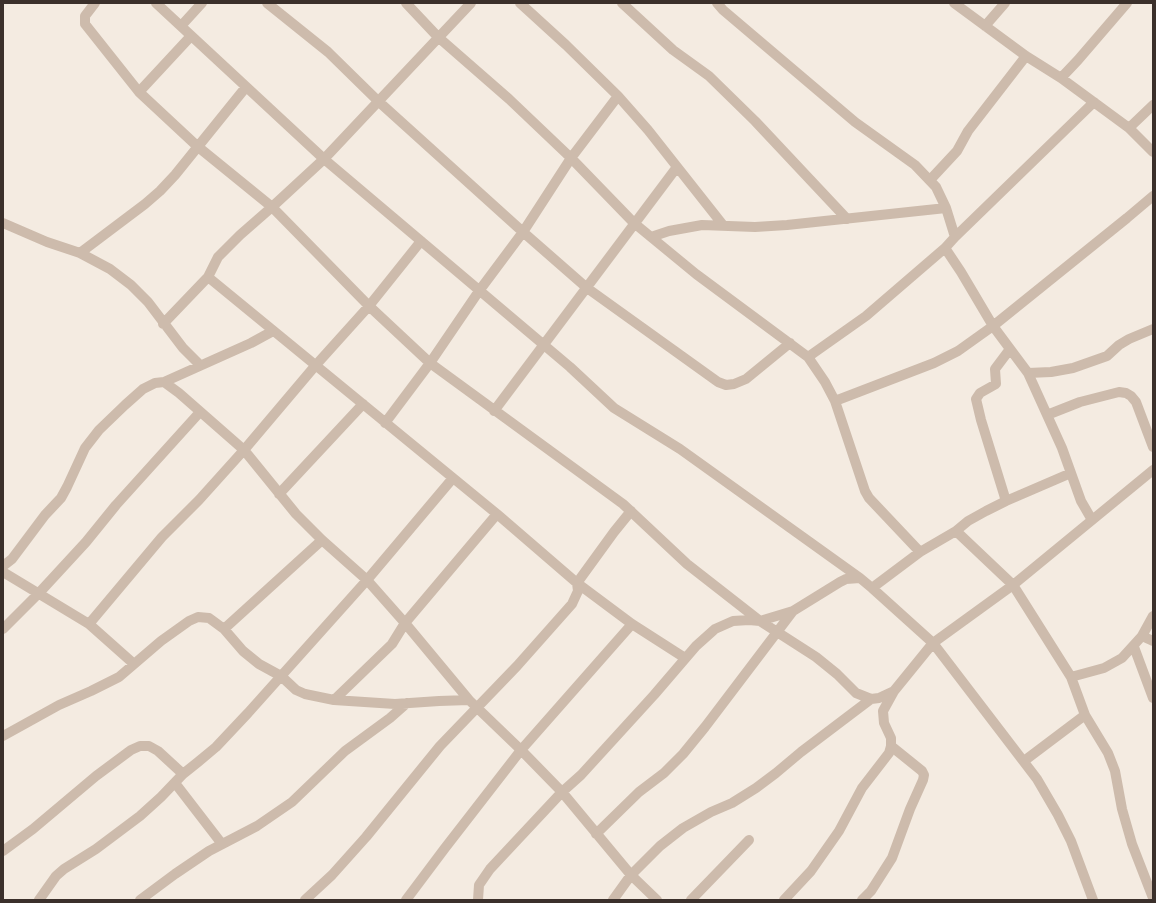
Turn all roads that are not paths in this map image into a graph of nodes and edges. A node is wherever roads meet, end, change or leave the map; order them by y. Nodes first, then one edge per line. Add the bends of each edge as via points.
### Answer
1 (95, 3) edge
2 (156, 3) edge
3 (202, 3) edge
4 (267, 3) edge
5 (406, 3) edge
6 (471, 3) edge
7 (520, 3) edge
8 (622, 3) edge
9 (717, 3) edge
10 (954, 3) edge
11 (1005, 3) edge
12 (1127, 3) edge
13 (181, 26) junction
14 (985, 26) junction
15 (191, 36) junction
16 (438, 37) junction
17 (1026, 56) junction
18 (1061, 78) junction
19 (246, 87) junction
20 (139, 92) junction
21 (618, 96) junction
22 (378, 101) junction
23 (1094, 102) junction
24 (1153, 105) edge
25 (1128, 128) junction
26 (197, 146) junction
27 (1153, 152) edge
28 (571, 158) junction
29 (324, 159) junction
30 (677, 167) junction
31 (930, 180) junction
32 (1153, 196) edge
33 (272, 207) junction
34 (946, 208) junction
35 (847, 219) junction
36 (3, 223) edge
37 (634, 223) junction
38 (723, 225) junction
39 (522, 232) junction
40 (651, 237) junction
41 (955, 237) junction
42 (421, 242) junction
43 (945, 248) junction
44 (80, 253) junction
45 (208, 277) junction
46 (587, 288) junction
47 (479, 291) junction
48 (369, 306) junction
49 (163, 324) junction
50 (993, 326) junction
51 (1153, 329) edge
52 (274, 331) junction
53 (790, 343) junction
54 (544, 346) junction
55 (1010, 349) junction
56 (808, 357) junction
57 (430, 363) junction
58 (200, 365) junction
59 (315, 366) junction
60 (1028, 373) junction
61 (164, 382) junction
62 (834, 401) junction
63 (363, 404) junction
64 (494, 411) junction
65 (200, 412) junction
66 (1047, 415) junction
67 (385, 423) junction
68 (1153, 447) edge
69 (244, 450) junction
70 (1153, 470) edge
71 (1071, 473) junction
72 (453, 478) junction
73 (279, 494) junction
74 (1006, 501) junction
75 (631, 511) junction
76 (497, 514) junction
77 (1092, 520) junction
78 (956, 531) junction
79 (322, 540) junction
80 (920, 552) junction
81 (3, 566) edge
82 (3, 572) edge
83 (860, 578) junction
84 (367, 580) junction
85 (577, 583) junction
86 (1013, 585) junction
87 (872, 588) junction
88 (39, 593) junction
89 (794, 611) junction
90 (1153, 616) edge
91 (760, 621) junction
92 (405, 623) junction
93 (89, 624) junction
94 (632, 624) junction
95 (3, 629) edge
96 (224, 629) junction
97 (778, 632) junction
98 (1142, 636) junction
99 (1153, 641) edge
100 (933, 644) junction
101 (1134, 647) junction
102 (685, 658) junction
103 (134, 664) junction
104 (281, 676) junction
105 (1071, 677) junction
106 (894, 690) junction
107 (1153, 698) edge
108 (871, 699) junction
109 (334, 700) junction
110 (469, 700) junction
111 (407, 703) junction
112 (477, 708) junction
113 (1085, 715) junction
114 (3, 736) edge
115 (891, 746) junction
116 (521, 750) junction
117 (1024, 761) junction
118 (183, 774) junction
119 (175, 783) junction
120 (562, 792) junction
121 (596, 834) junction
122 (749, 840) dead end
123 (222, 844) junction
124 (3, 851) edge
125 (631, 875) junction
126 (1153, 898) edge
127 (39, 900) edge
128 (140, 900) edge
129 (306, 900) edge
130 (406, 900) edge
131 (478, 900) edge
132 (613, 900) edge
133 (657, 900) edge
134 (691, 900) edge
135 (784, 900) edge
136 (862, 900) edge
137 (1093, 900) edge

1 - 20 street via 85,16 85,24
2 - 13 street
3 - 13 street
4 - 22 street via 328,52
5 - 16 street
6 - 16 street
7 - 21 street
8 - 35 street via 673,50 709,76
9 - 31 street via 855,122 915,165
10 - 14 street
11 - 14 street
12 - 18 street
13 - 15 street
14 - 17 street
15 - 19 street
15 - 20 street
16 - 22 street
16 - 28 street
17 - 18 street
17 - 31 street via 968,131 957,151
18 - 23 street
19 - 26 street
19 - 29 street
20 - 26 street
21 - 28 street
21 - 30 street
22 - 29 street
22 - 39 street
23 - 25 street
23 - 41 street
24 - 25 street
25 - 27 street
26 - 33 street
26 - 44 street via 160,191
28 - 37 street
28 - 39 street
29 - 33 street
29 - 42 street
30 - 37 street
30 - 38 street
31 - 34 street
32 - 50 street
33 - 45 street via 218,257
33 - 48 street
34 - 35 street
34 - 41 street
35 - 38 street via 755,227
36 - 44 street
37 - 40 street
37 - 46 street
38 - 40 street via 702,225
39 - 46 street
39 - 47 street
40 - 53 street via 696,274
41 - 43 street
42 - 47 street
42 - 48 street
43 - 50 street
43 - 56 street via 866,316
44 - 49 street via 110,269 131,285 148,302
45 - 49 street
45 - 52 street
46 - 53 street via 718,382 726,385 746,380
46 - 54 street
47 - 54 street
47 - 57 street
48 - 57 street
48 - 59 street
49 - 58 street
50 - 55 street
50 - 62 street via 958,351 934,363
51 - 60 street via 1129,339 1107,356 1073,368
52 - 58 street
52 - 59 street
53 - 56 street
54 - 64 street
54 - 83 street via 614,408 680,449
55 - 60 street
55 - 74 street via 995,369 996,384 980,393 976,399
56 - 62 street
57 - 64 street
57 - 67 street
58 - 61 street
59 - 63 street
59 - 69 street
60 - 66 street
61 - 65 street
61 - 81 street via 143,389 100,430 85,448 61,498 12,559
62 - 80 street via 864,491
63 - 67 street
63 - 73 street
64 - 75 street
65 - 69 street
65 - 88 street
66 - 68 street via 1080,402 1119,392 1126,393 1136,402
66 - 71 street
67 - 72 street
69 - 73 street
69 - 93 street via 162,537
70 - 77 street
71 - 74 street
71 - 77 street via 1081,501
72 - 76 street
72 - 84 street
73 - 79 street
74 - 78 street via 968,521
75 - 85 street
75 - 91 street via 687,564
76 - 85 street
76 - 92 street
77 - 86 street
78 - 80 street
78 - 86 street
79 - 84 street
79 - 96 street
80 - 87 street
82 - 88 street
83 - 87 street
83 - 89 street via 846,579
84 - 92 street
84 - 104 street
85 - 94 street
85 - 112 street via 578,591 572,604
86 - 100 street
86 - 105 street
87 - 100 street
88 - 93 street
88 - 95 street
89 - 91 street
89 - 97 street
90 - 98 street
91 - 97 street
91 - 102 street via 733,622 715,629
92 - 109 street via 392,644
92 - 110 street
93 - 103 street
94 - 102 street
94 - 116 street
96 - 103 street via 209,618 198,616 166,637
96 - 104 street via 243,651 259,664
97 - 108 street via 816,657 856,693
97 - 121 street via 683,754
98 - 99 street
98 - 101 street
100 - 106 street
100 - 117 street
101 - 105 street via 1122,658 1104,668
101 - 107 street
102 - 120 street via 654,695
103 - 114 street via 119,677 59,705
104 - 109 street via 296,690
104 - 118 street via 216,747
105 - 113 street
106 - 108 street
106 - 115 street via 882,717 891,738
108 - 125 street via 756,788 683,828 660,846
109 - 111 street
110 - 111 street
110 - 112 street
111 - 123 street via 345,752 292,802 257,826
112 - 116 street
112 - 129 street via 440,746 337,870
113 - 117 street
113 - 126 street via 1108,753 1115,771 1132,844
115 - 135 street via 889,753 862,788 839,831 811,871
115 - 136 street via 924,775 892,858 871,891
116 - 120 street
116 - 130 street
117 - 137 street via 1058,815
118 - 119 street
118 - 124 street via 158,751 149,746 140,746 96,776
119 - 123 street
119 - 127 street via 140,816 60,873
120 - 121 street
120 - 131 street via 490,869 479,886
121 - 125 street
122 - 134 street
123 - 128 street via 186,866
125 - 132 street
125 - 133 street

